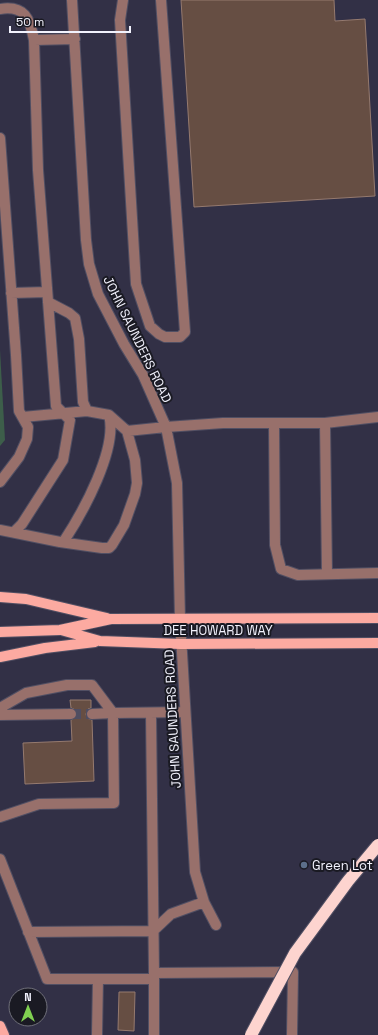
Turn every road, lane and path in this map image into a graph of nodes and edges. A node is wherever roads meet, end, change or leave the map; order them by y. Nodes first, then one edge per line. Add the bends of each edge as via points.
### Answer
1 (72, 0) edge
2 (123, 0) edge
3 (161, 0) edge
4 (0, 9) edge
5 (75, 39) junction
6 (34, 40) junction
7 (0, 138) edge
8 (11, 293) junction
9 (48, 297) junction
10 (87, 411) junction
11 (63, 413) junction
12 (109, 415) junction
13 (23, 417) junction
14 (378, 417) edge
15 (274, 423) junction
16 (325, 423) junction
17 (166, 427) junction
18 (127, 432) junction
19 (0, 482) edge
20 (0, 530) edge
21 (14, 532) junction
22 (60, 542) junction
23 (378, 573) edge
24 (327, 574) junction
25 (0, 597) edge
26 (378, 618) edge
27 (111, 619) junction
28 (180, 619) junction
29 (60, 630) junction
30 (0, 632) edge
31 (100, 641) junction
32 (378, 643) edge
33 (181, 644) junction
34 (0, 657) edge
35 (0, 708) edge
36 (185, 712) junction
37 (113, 713) junction
38 (151, 713) junction
39 (71, 714) tunnel mouth
40 (92, 714) tunnel mouth
41 (0, 715) edge
42 (0, 817) edge
43 (378, 845) edge
44 (0, 859) edge
45 (204, 902) junction
46 (216, 925) dead end
47 (153, 931) junction
48 (28, 932) junction
49 (154, 976) junction
50 (98, 979) junction
51 (0, 1026) edge
52 (4, 1035) edge
53 (97, 1035) edge
54 (154, 1035) edge
55 (251, 1035) edge
56 (292, 1035) edge

1 - 5 street, JOHN SAUNDERS ROAD
2 - 3 street via 120,20 136,284 150,326 165,337 180,337 184,332
4 - 6 street via 14,9 24,13 31,22
5 - 6 street
5 - 17 street, JOHN SAUNDERS ROAD via 88,264 98,294 124,344 144,375
6 - 9 street via 38,170
7 - 8 street
8 - 9 street
8 - 13 street via 19,411
9 - 10 street via 75,318 79,339 82,402
9 - 11 street via 56,406
10 - 11 street
10 - 12 street
11 - 13 street
11 - 21 street via 70,420 64,460 22,524
12 - 18 street
12 - 22 street via 111,422 107,454 96,484 64,541
13 - 19 street via 28,427 27,439 19,458
14 - 16 street
15 - 16 street
15 - 17 street
15 - 24 street via 275,545 281,568 298,575
16 - 24 street
17 - 18 street
17 - 28 street, JOHN SAUNDERS ROAD via 177,483
18 - 22 street via 135,460 137,483 124,525 112,545 109,548 102,548
20 - 21 street
21 - 22 street
23 - 24 street
25 - 27 main road via 26,599
26 - 28 main road, DEE HOWARD WAY
27 - 28 main road, DEE HOWARD WAY
27 - 29 main road, DEE HOWARD WAY
28 - 33 street, JOHN SAUNDERS ROAD
29 - 30 main road, DEE HOWARD WAY
29 - 31 main road, DEE HOWARD WAY
31 - 33 main road, DEE HOWARD WAY
31 - 34 main road
32 - 33 main road, DEE HOWARD WAY
33 - 36 street, JOHN SAUNDERS ROAD
35 - 37 street via 26,693 66,685 92,685
36 - 38 street
36 - 45 street, JOHN SAUNDERS ROAD via 195,872
37 - 38 street
37 - 40 street
37 - 42 street via 114,803 39,804
38 - 47 street
39 - 41 street
43 - 55 highway, bridge via 348,881 295,954
44 - 48 street
45 - 46 street, JOHN SAUNDERS ROAD
45 - 47 street via 171,914
47 - 48 street
47 - 49 street
48 - 50 street via 47,979
49 - 50 street
49 - 54 street
49 - 56 street via 293,972
50 - 53 street
51 - 52 main road

